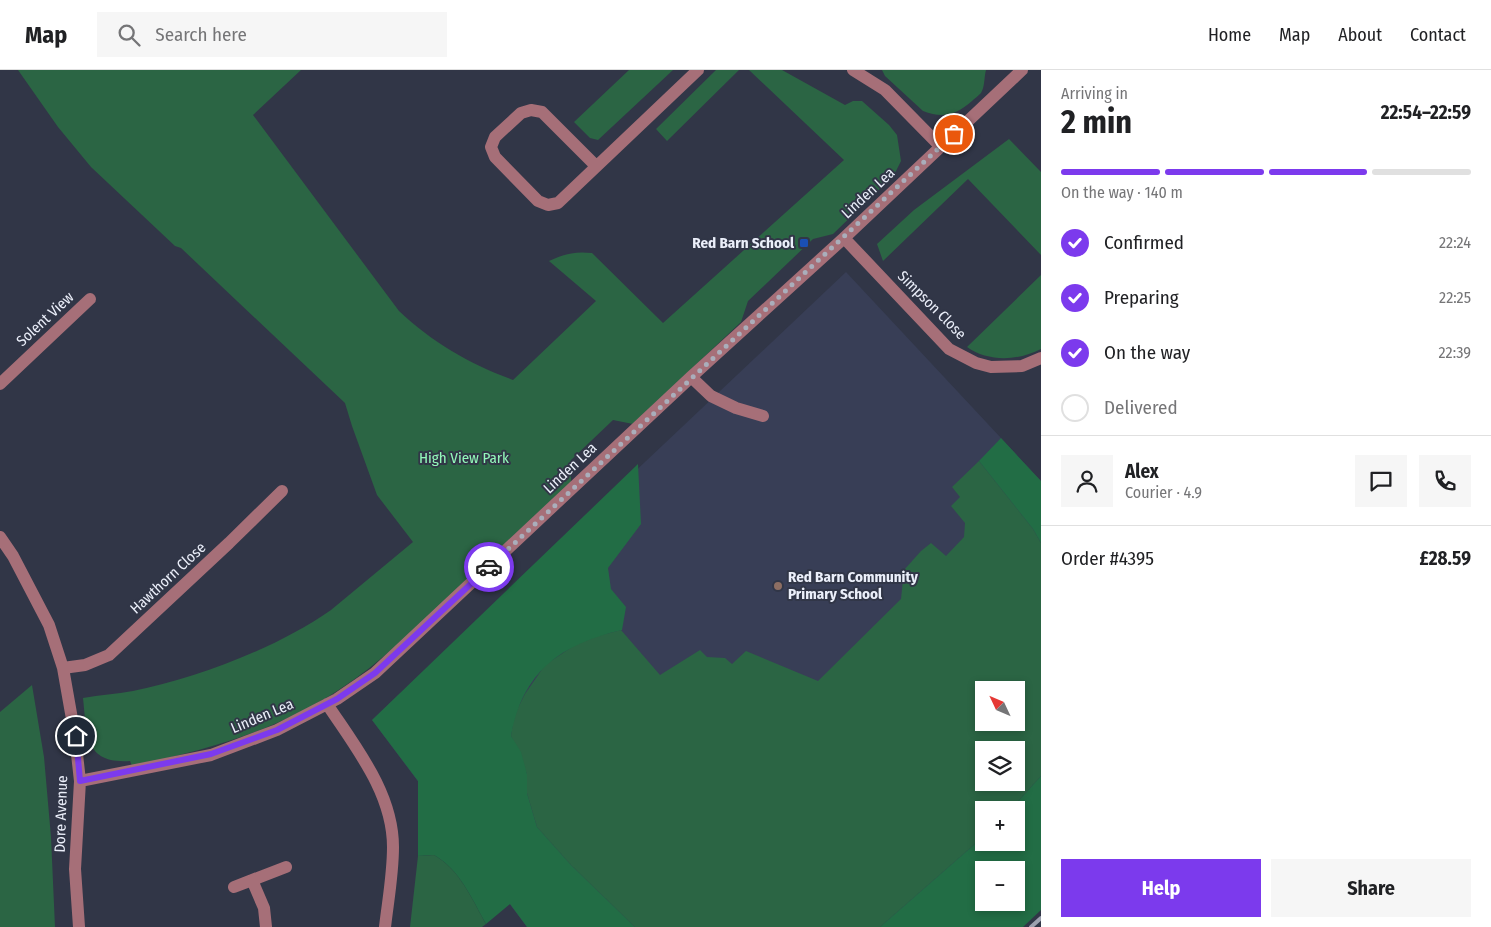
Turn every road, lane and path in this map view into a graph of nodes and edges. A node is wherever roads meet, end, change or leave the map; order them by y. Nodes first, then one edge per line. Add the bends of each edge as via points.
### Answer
1 (698, 70) edge
2 (853, 70) edge
3 (1022, 70) edge
4 (941, 147) junction
5 (596, 166) junction
6 (844, 238) junction
7 (90, 299) dead end
8 (1041, 358) edge
9 (691, 377) junction
10 (0, 384) edge
11 (763, 416) dead end
12 (282, 491) dead end
13 (0, 537) edge
14 (63, 668) junction
15 (327, 704) junction
16 (80, 781) junction
17 (286, 867) dead end
18 (252, 880) junction
19 (234, 887) dead end
20 (80, 927) edge
21 (266, 927) edge
22 (384, 927) edge

1 - 5 street
2 - 4 street via 885,90
3 - 4 street, Linden Lea
4 - 6 street, Linden Lea
5 - 5 street via 558,203 548,205 538,201 495,157 491,147 495,137 520,113 531,110 542,112
6 - 8 street, Simpson Close via 949,349 990,367 1022,366
6 - 9 street, Linden Lea
7 - 10 street, Solent View
9 - 11 street via 711,396
9 - 15 street, Linden Lea via 375,673
12 - 14 street, Hawthorn Close via 109,655
13 - 14 street, Dore Avenue via 49,625
14 - 16 street, Dore Avenue via 76,736
15 - 16 street, Linden Lea via 277,730 211,754
15 - 22 street via 370,769 381,791 392,833
16 - 20 street, Dore Avenue via 75,869
17 - 18 street
18 - 19 street
18 - 21 street via 264,908

